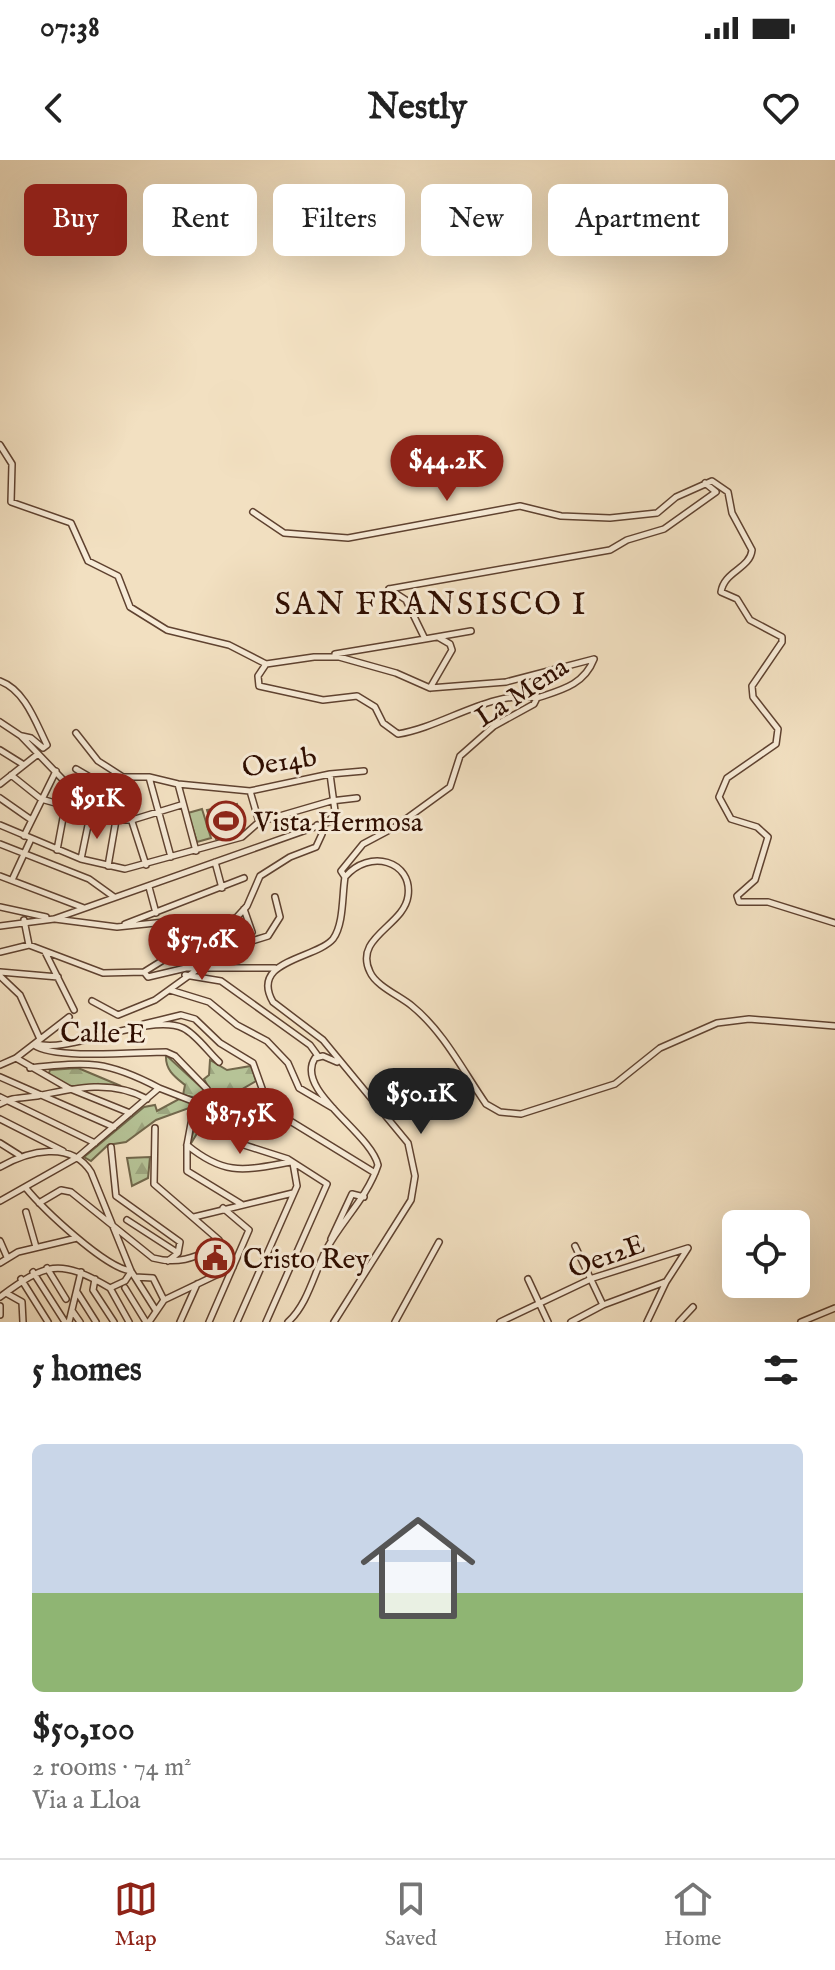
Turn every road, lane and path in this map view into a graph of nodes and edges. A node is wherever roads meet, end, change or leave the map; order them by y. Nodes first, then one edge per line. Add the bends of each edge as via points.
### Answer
1 (0, 445) edge
2 (705, 483) junction
3 (253, 512) dead end
4 (471, 631) dead end
5 (438, 637) junction
6 (425, 639) junction
7 (326, 656) junction
8 (266, 664) junction
9 (0, 681) edge
10 (430, 688) junction
11 (537, 698) junction
12 (0, 722) edge
13 (76, 733) dead end
14 (21, 736) junction
15 (0, 750) edge
16 (38, 754) junction
17 (24, 765) junction
18 (76, 769) dead end
19 (56, 771) junction
20 (364, 771) dead end
21 (330, 774) junction
22 (11, 775) junction
23 (149, 777) junction
24 (97, 782) junction
25 (0, 784) edge
26 (178, 784) junction
27 (250, 791) junction
28 (0, 798) edge
29 (357, 798) dead end
30 (41, 799) junction
31 (331, 801) junction
32 (181, 805) junction
33 (64, 807) junction
34 (159, 813) junction
35 (89, 815) junction
36 (30, 819) junction
37 (116, 820) junction
38 (132, 820) junction
39 (259, 822) junction
40 (0, 825) edge
41 (317, 825) junction
42 (24, 836) junction
43 (31, 839) junction
44 (0, 844) edge
45 (57, 850) junction
46 (196, 851) junction
47 (25, 854) junction
48 (171, 857) junction
49 (81, 859) junction
50 (215, 862) junction
51 (146, 865) junction
52 (108, 866) junction
53 (0, 876) edge
54 (345, 877) junction
55 (244, 878) dead end
56 (12, 880) junction
57 (149, 887) junction
58 (222, 888) junction
59 (275, 897) dead end
60 (115, 898) junction
61 (2, 908) edge
62 (84, 908) junction
63 (244, 909) junction
64 (156, 913) junction
65 (54, 919) junction
66 (24, 920) junction
67 (835, 923) edge
68 (0, 926) edge
69 (117, 927) junction
70 (252, 932) dead end
71 (29, 945) junction
72 (45, 951) junction
73 (0, 952) edge
74 (200, 968) junction
75 (276, 968) junction
76 (144, 972) junction
77 (0, 974) edge
78 (185, 975) junction
79 (58, 977) junction
80 (170, 990) junction
81 (92, 1001) dead end
82 (74, 1010) dead end
83 (69, 1017) dead end
84 (835, 1026) edge
85 (130, 1028) junction
86 (37, 1043) junction
87 (318, 1056) junction
88 (16, 1058) junction
89 (219, 1062) dead end
90 (339, 1063) junction
91 (0, 1065) edge
92 (30, 1068) junction
93 (0, 1077) edge
94 (68, 1088) junction
95 (159, 1088) junction
96 (207, 1089) dead end
97 (36, 1096) junction
98 (147, 1099) junction
99 (2, 1100) edge
100 (269, 1108) junction
101 (337, 1111) junction
102 (131, 1113) junction
103 (0, 1119) edge
104 (114, 1127) junction
105 (155, 1128) dead end
106 (0, 1143) edge
107 (95, 1143) junction
108 (187, 1145) junction
109 (111, 1147) dead end
110 (65, 1152) junction
111 (20, 1156) junction
112 (78, 1157) junction
113 (292, 1162) junction
114 (0, 1167) edge
115 (375, 1173) junction
116 (25, 1187) junction
117 (294, 1193) junction
118 (364, 1197) junction
119 (0, 1201) edge
120 (39, 1203) junction
121 (241, 1204) junction
122 (223, 1208) junction
123 (26, 1212) dead end
124 (193, 1217) junction
125 (127, 1220) dead end
126 (114, 1226) junction
127 (78, 1238) junction
128 (0, 1241) edge
129 (439, 1242) dead end
130 (575, 1246) dead end
131 (36, 1247) junction
132 (328, 1247) junction
133 (178, 1253) junction
134 (7, 1257) junction
135 (167, 1262) junction
136 (0, 1263) edge
137 (234, 1267) junction
138 (47, 1268) junction
139 (33, 1272) junction
140 (81, 1272) junction
141 (133, 1274) junction
142 (593, 1278) junction
143 (21, 1279) junction
144 (95, 1279) junction
145 (528, 1279) dead end
146 (666, 1282) junction
147 (197, 1284) junction
148 (110, 1288) junction
149 (125, 1288) dead end
150 (76, 1291) junction
151 (3, 1295) edge
152 (66, 1299) dead end
153 (164, 1300) junction
154 (538, 1301) junction
155 (603, 1305) junction
156 (0, 1306) edge
157 (693, 1307) dead end
158 (835, 1308) edge
159 (155, 1309) junction
160 (73, 1312) junction
161 (0, 1315) edge
162 (23, 1322) edge
163 (48, 1322) edge
164 (67, 1322) edge
165 (80, 1322) edge
166 (96, 1322) edge
167 (114, 1322) edge
168 (129, 1322) edge
169 (147, 1322) edge
170 (180, 1322) edge
171 (209, 1322) edge
172 (237, 1322) edge
173 (266, 1322) edge
174 (288, 1322) edge
175 (334, 1322) edge
176 (395, 1322) edge
177 (500, 1322) edge
178 (548, 1322) edge
179 (571, 1322) edge
180 (647, 1322) edge
181 (679, 1322) edge
182 (801, 1322) edge

1 - 8 street via 12,464 11,502 71,523 84,556 118,576 130,607 167,630 229,645
2 - 3 street via 657,513 561,516 520,506 348,538 284,533
2 - 6 street via 716,492 671,525 610,550 389,589 406,600
2 - 67 street via 725,487 752,550 748,561 731,571 721,592 737,599 750,620 782,637 751,692 775,722 776,744 727,778 719,797 731,819 757,827 768,837 755,880 737,896 748,905 768,902
4 - 5 street
5 - 6 street
5 - 10 street via 452,650
6 - 7 street
7 - 8 street
7 - 10 street via 379,667
8 - 11 street via 259,686 323,700 357,696 375,707 383,723 398,734 422,730 485,704 522,695
9 - 14 street via 11,686 37,720 47,745 43,748
10 - 11 street, La Mena via 506,682 594,659 571,687
11 - 54 street, La Mena via 460,756 450,787 363,844 343,866
12 - 14 street
13 - 23 street, Oe14b via 98,761 117,773
14 - 16 street
15 - 17 street
16 - 17 street
16 - 19 street
17 - 22 street
18 - 24 street
19 - 30 street
19 - 33 street via 69,786
20 - 21 street, Oe14b
21 - 27 street, Oe14b
21 - 31 street
22 - 25 street
22 - 30 street
23 - 26 street, Oe14b
23 - 34 street
24 - 35 street
24 - 38 street via 124,797
26 - 27 street, Oe14b
26 - 32 street
27 - 39 street
28 - 36 street
29 - 31 street
30 - 33 street
30 - 36 street
31 - 39 street
31 - 41 street via 332,819
32 - 34 street
32 - 46 street
33 - 35 street
33 - 45 street
34 - 38 street
34 - 48 street
35 - 37 street
35 - 49 street
36 - 42 street
37 - 38 street
37 - 52 street
38 - 51 street
39 - 46 street via 242,837
40 - 42 street
41 - 50 street
41 - 63 street via 322,834 316,847 260,876
42 - 43 street
43 - 45 street
43 - 47 street
44 - 47 street
45 - 49 street
46 - 48 street
47 - 56 street
47 - 60 street via 89,879
48 - 51 street
49 - 52 street
50 - 57 street
50 - 58 street
51 - 52 street
53 - 56 street
54 - 75 street via 334,937
54 - 84 street via 369,859 400,871 408,887 407,900 398,917 370,944 370,972 427,1020 486,1104 505,1113 521,1114 615,1084 660,1048 717,1023 749,1019
55 - 58 street
56 - 62 street
57 - 60 street
57 - 64 street
58 - 64 street
59 - 76 street via 280,917 268,936 242,944 189,944
60 - 62 street
61 - 65 street
62 - 65 street
63 - 69 street via 222,924
63 - 70 street
64 - 69 street
65 - 66 street
65 - 69 street
66 - 68 street
66 - 71 street
71 - 72 street
71 - 73 street
72 - 76 street via 103,973
72 - 79 street
74 - 75 street
74 - 76 street via 148,977
74 - 78 street
75 - 90 street via 269,984 271,998 323,1040
77 - 79 street
77 - 86 street via 20,995 41,1035
78 - 80 street
78 - 87 street via 221,981
79 - 82 street
80 - 81 street via 118,1015
80 - 101 street via 209,1002 267,1041 288,1063 299,1088
83 - 86 street
85 - 86 street via 52,1046
85 - 89 street via 183,1028
85 - 100 street via 181,1015 195,1019 220,1043 253,1063
86 - 88 street
86 - 96 street, Calle E via 42,1050 69,1052 166,1052
87 - 90 street
87 - 101 street via 311,1066 313,1083
88 - 91 street
88 - 92 street
90 - 175 street via 408,1143 415,1176 411,1200
92 - 94 street
92 - 95 street via 98,1063 121,1068
93 - 97 street
94 - 97 street
94 - 98 street via 127,1090
94 - 102 street
95 - 98 street
95 - 108 street via 195,1102
97 - 99 street
97 - 104 street
98 - 102 street
99 - 107 street
100 - 113 street via 241,1122 239,1142
100 - 115 street
101 - 115 street via 377,1160
102 - 104 street
103 - 110 street
104 - 107 street
105 - 124 street via 153,1182
106 - 111 street
107 - 112 street
108 - 113 street via 210,1163 231,1170
108 - 121 street via 185,1166 191,1177
109 - 133 street via 116,1196 178,1239
110 - 111 street
110 - 112 street
111 - 114 street
112 - 116 street
112 - 126 street via 91,1172
113 - 117 street via 298,1179
113 - 173 street via 327,1182
115 - 118 street
116 - 119 street
116 - 120 street
117 - 121 street
117 - 172 street
118 - 132 street
118 - 132 street via 352,1194
120 - 126 street via 68,1191
120 - 127 street
121 - 122 street
122 - 124 street
122 - 137 street via 248,1227
123 - 131 street
124 - 135 street via 220,1245 183,1262
125 - 133 street
126 - 135 street via 153,1258
126 - 141 street
127 - 131 street
127 - 141 street
128 - 134 street
129 - 176 street
130 - 142 street
131 - 134 street
132 - 174 street via 298,1312
133 - 135 street
134 - 136 street
137 - 147 street
137 - 171 street
138 - 139 street
138 - 140 street
138 - 152 street
139 - 143 street
139 - 164 street
140 - 144 street
140 - 150 street
141 - 148 street
141 - 153 street via 153,1278
141 - 159 street
142 - 146 street, Oe12E via 687,1248
142 - 154 street, Oe12E
142 - 155 street
143 - 151 street
143 - 163 street
144 - 148 street
144 - 167 street via 93,1290
145 - 154 street
146 - 155 street
146 - 180 street
147 - 153 street
147 - 170 street
148 - 168 street
149 - 169 street
150 - 160 street
150 - 166 street
151 - 162 street via 22,1302
153 - 159 street
154 - 177 street, Oe12E
154 - 178 street
155 - 179 street
156 - 161 street
157 - 181 street
158 - 182 street
159 - 169 street
160 - 164 street
160 - 165 street

